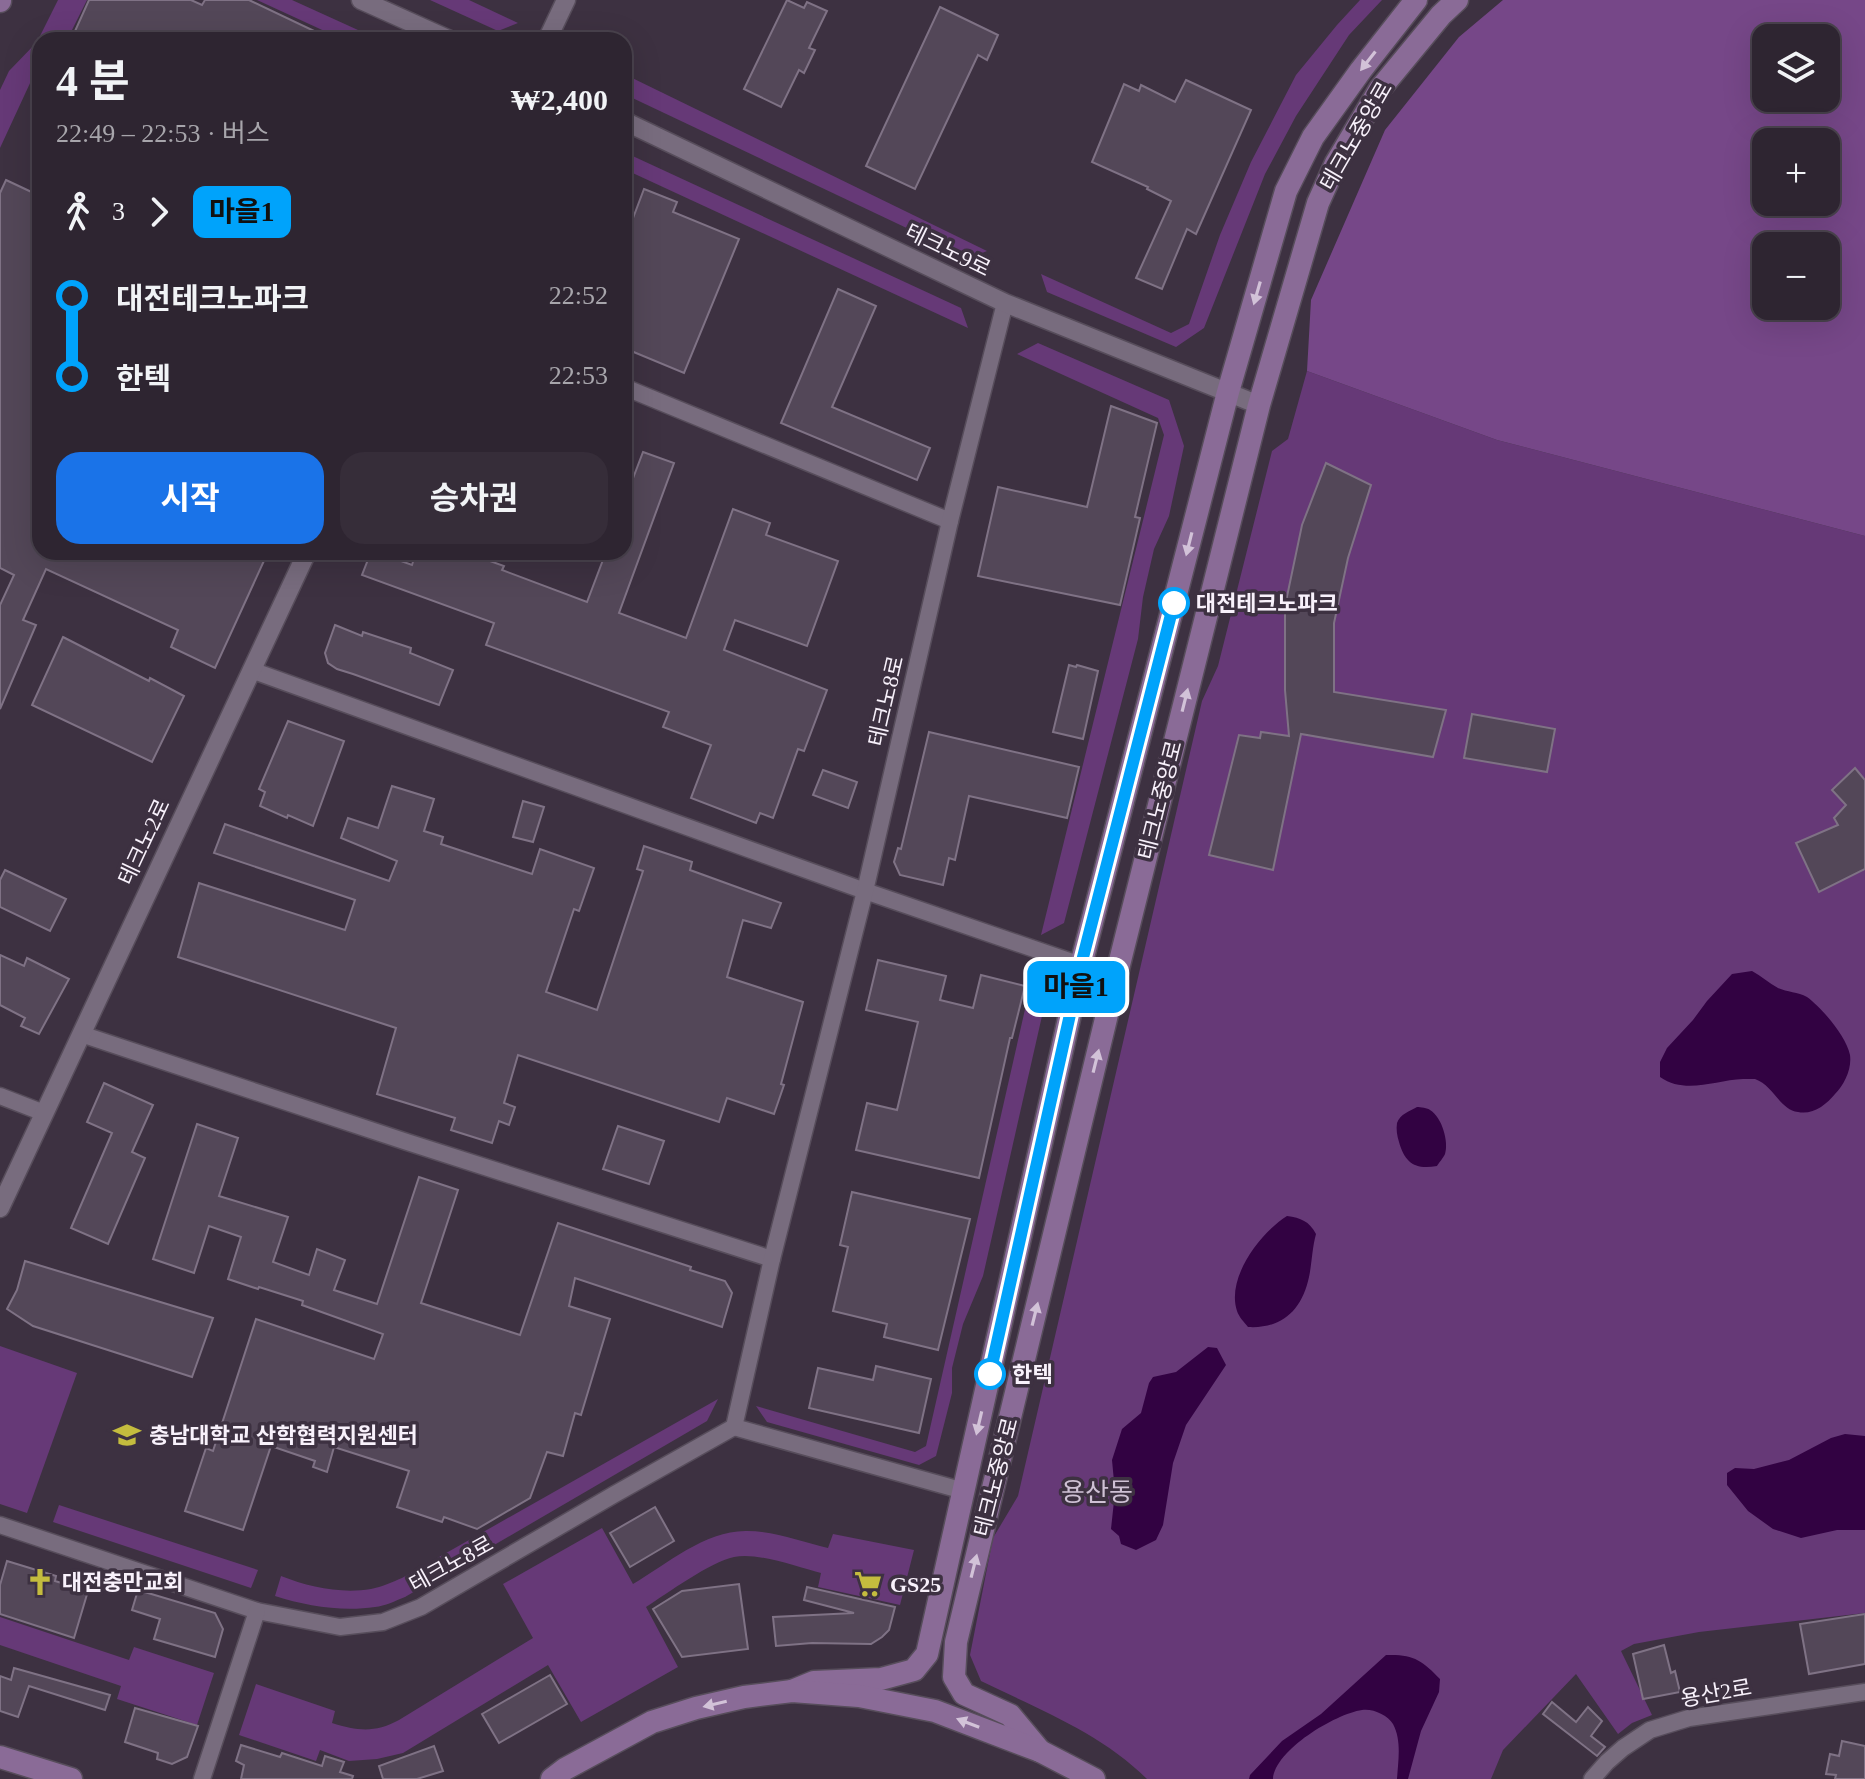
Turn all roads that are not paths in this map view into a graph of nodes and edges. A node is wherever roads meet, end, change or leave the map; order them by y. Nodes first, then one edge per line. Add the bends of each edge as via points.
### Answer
1 (361, 0) edge
2 (566, 0) edge
3 (1416, 0) edge
4 (1457, 0) edge
5 (432, 32) edge
6 (551, 32) edge
7 (632, 125) edge
8 (1005, 303) junction
9 (632, 390) edge
10 (1228, 392) junction
11 (1259, 405) junction
12 (950, 521) junction
13 (303, 560) edge
14 (251, 670) junction
15 (865, 891) junction
16 (1081, 965) junction
17 (1116, 977) junction
18 (81, 1034) junction
19 (0, 1096) edge
20 (44, 1113) junction
21 (0, 1208) edge
22 (772, 1259) junction
23 (734, 1427) junction
24 (964, 1491) junction
25 (0, 1525) edge
26 (257, 1611) junction
27 (792, 1691) junction
28 (1865, 1692) edge
29 (1040, 1751) junction
30 (0, 1757) edge
31 (71, 1779) edge
32 (202, 1779) edge
33 (552, 1779) edge
34 (1094, 1779) edge
35 (1592, 1779) edge

1 - 5 street
2 - 6 street
3 -> 10 main road, 테크노중앙로 via 1313,137 1286,191
4 - 11 main road, 테크노중앙로 via 1380,89 1336,163 1318,203
7 - 8 street, 테크노9로
8 - 10 street, 테크노9로
8 - 12 street, 테크노8로
9 - 12 street
10 - 11 street, 테크노9로
10 -> 16 main road, 테크노중앙로
17 -> 11 main road, 테크노중앙로
12 - 15 street, 테크노8로
13 - 14 street, 테크노2로
14 - 15 street
14 - 18 street, 테크노2로
15 - 16 street
15 - 22 street, 테크노8로
16 - 17 street
16 -> 24 main road, 테크노중앙로
29 -> 17 main road, 테크노중앙로 via 1010,1715 964,1694 954,1677 956,1642
18 - 20 street, 테크노2로
18 - 22 street
19 - 20 street
20 - 21 street, 테크노2로
22 - 23 street, 테크노8로
23 - 24 street
23 - 26 street, 테크노8로 via 421,1607 383,1622 340,1627
24 - 27 main road, 테크노중앙로 via 927,1654 914,1670 881,1679 814,1682
25 - 26 street, 테크노8로
26 - 32 street
29 -> 27 main road via 909,1704
27 -> 33 main road via 744,1697 652,1722
28 - 35 street, 용산2로 via 1689,1718 1650,1730
29 - 34 main road
30 - 31 main road

